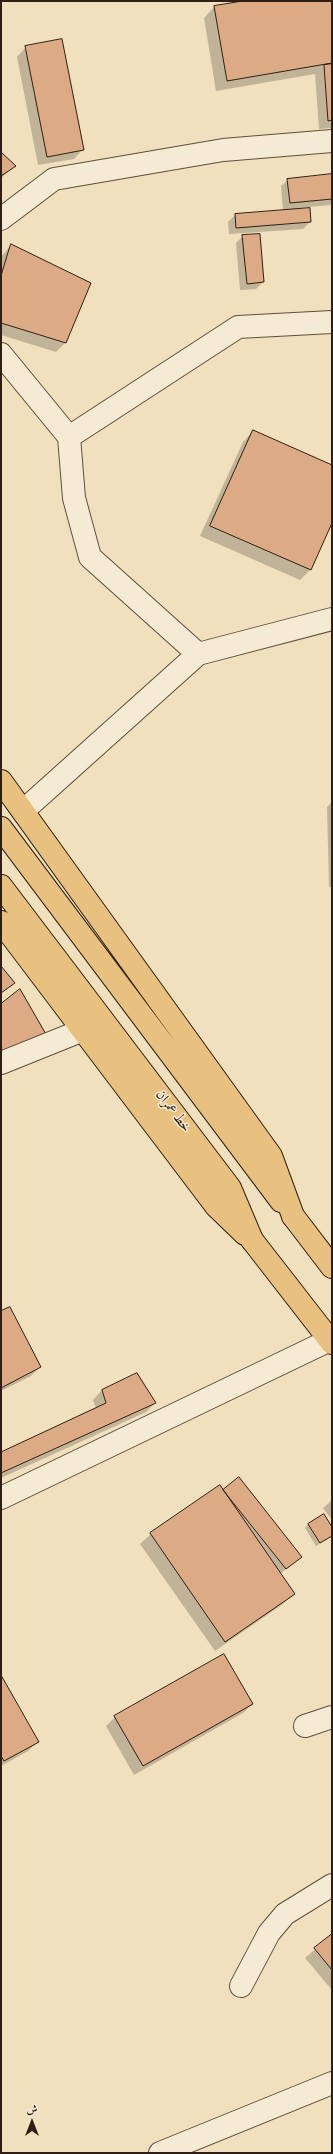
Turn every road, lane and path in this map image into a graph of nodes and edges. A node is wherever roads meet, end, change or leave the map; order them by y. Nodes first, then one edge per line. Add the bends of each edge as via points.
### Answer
1 (332, 142) edge
2 (1, 220) edge
3 (332, 322) edge
4 (1, 354) edge
5 (69, 437) junction
6 (332, 619) edge
7 (198, 654) junction
8 (1, 781) edge
9 (23, 811) junction
10 (1, 828) edge
11 (1, 886) edge
12 (1, 922) edge
13 (83, 1030) junction
14 (1, 1063) edge
15 (293, 1216) junction
16 (252, 1240) junction
17 (332, 1267) edge
18 (331, 1341) edge
19 (1, 1498) edge
20 (332, 1717) edge
21 (305, 1726) dead end
22 (332, 1885) edge
23 (241, 1986) dead end
24 (332, 2082) edge
25 (160, 2153) edge

1 - 2 street via 223,150 54,179
3 - 5 street via 238,327
4 - 5 street
5 - 7 street via 74,498 90,557
6 - 7 street
7 - 9 street
8 - 9 main road
9 - 15 main road via 271,1156
10 - 15 main road
11 - 16 main road, خط عمران via 230,1188
12 - 13 main road
13 - 14 street
13 - 16 main road via 216,1206
15 - 17 main road
16 - 18 main road, خط عمران
18 - 19 street
20 - 21 street
22 - 23 street via 285,1914 270,1933
24 - 25 street

